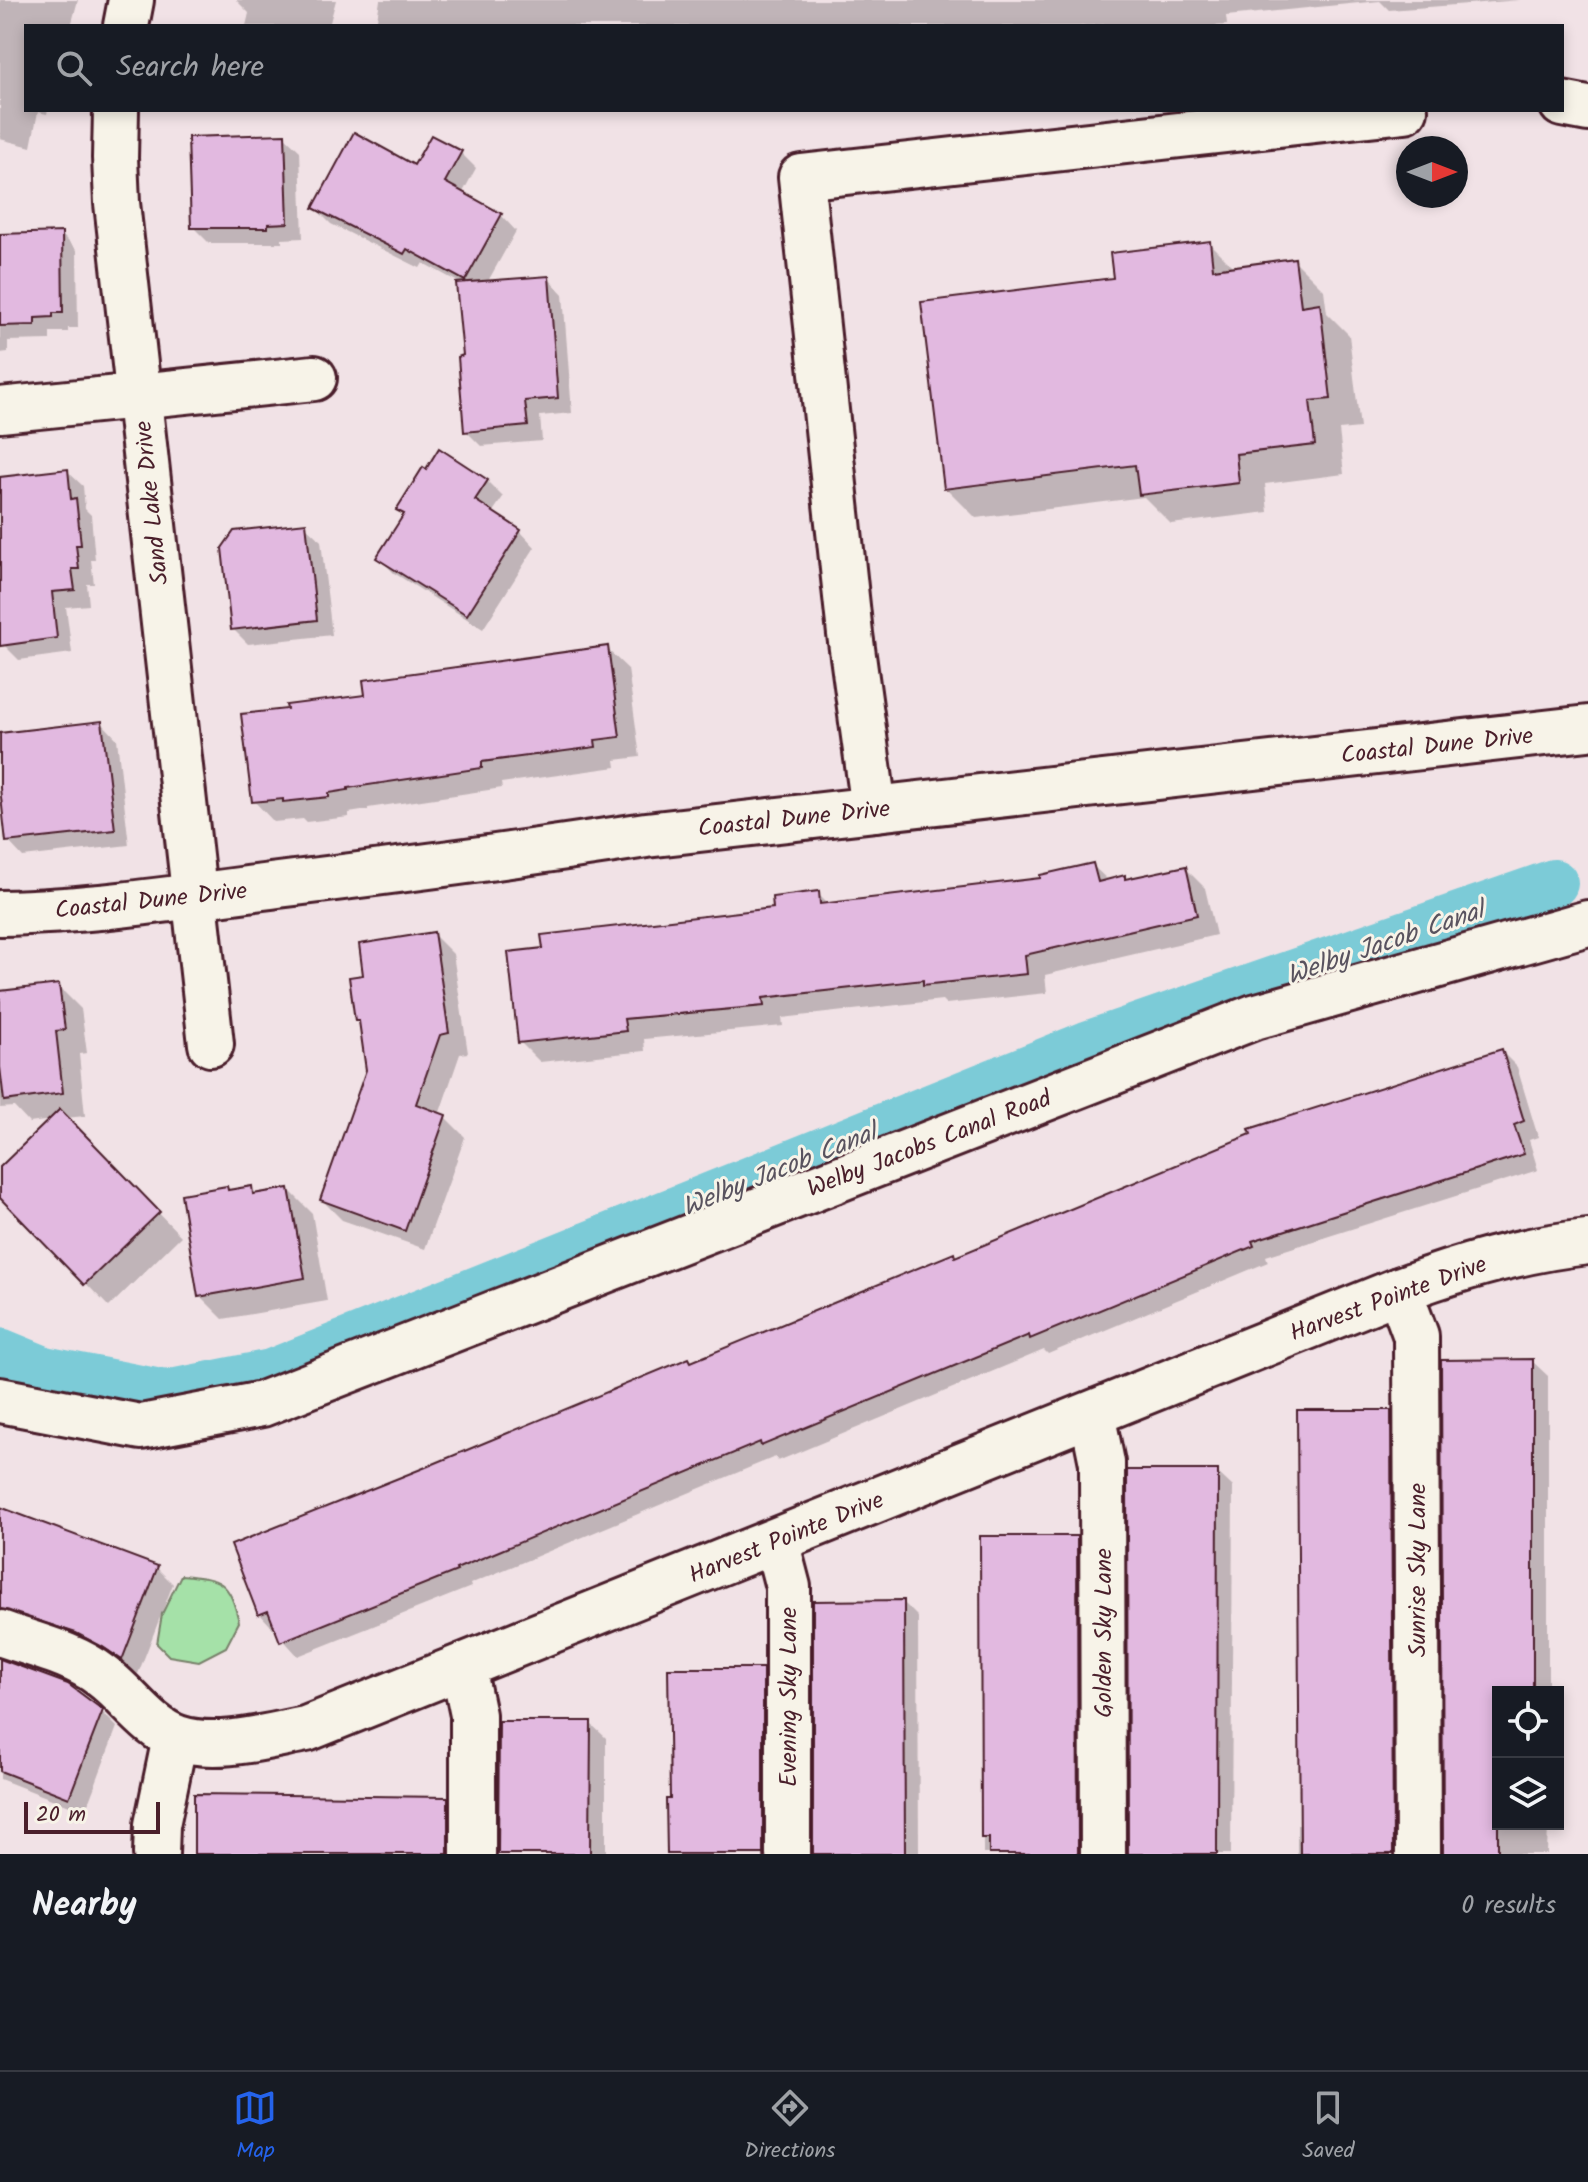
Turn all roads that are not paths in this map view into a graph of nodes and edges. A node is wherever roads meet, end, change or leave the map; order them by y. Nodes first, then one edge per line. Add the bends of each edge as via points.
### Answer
1 (131, 0) edge
2 (126, 24) edge
3 (1564, 104) edge
4 (1588, 109) edge
5 (116, 112) edge
6 (1387, 112) edge
7 (314, 378) dead end
8 (139, 396) junction
9 (0, 410) edge
10 (1588, 728) edge
11 (874, 809) junction
12 (195, 896) junction
13 (0, 913) edge
14 (1588, 923) edge
15 (211, 1044) dead end
16 (1588, 1242) edge
17 (1399, 1290) junction
18 (0, 1400) edge
19 (1092, 1414) junction
20 (776, 1541) junction
21 (0, 1633) edge
22 (463, 1667) junction
23 (175, 1738) junction
24 (156, 1854) edge
25 (473, 1854) edge
26 (788, 1854) edge
27 (1103, 1854) edge
28 (1418, 1854) edge

1 - 2 street
3 - 4 street
5 - 8 street, Sand Lake Drive via 117,203
6 - 11 street via 801,177
7 - 8 street
8 - 9 street
8 - 12 street, Sand Lake Drive
10 - 11 street, Coastal Dune Drive
11 - 12 street, Coastal Dune Drive
12 - 13 street, Coastal Dune Drive
12 - 15 street, Sand Lake Drive
14 - 18 street, Welby Jacobs Canal Road via 1254,1017 262,1404 141,1427
16 - 17 street, Harvest Pointe Drive via 1478,1262
17 - 19 street, Harvest Pointe Drive
17 - 28 street, Sunrise Sky Lane via 1416,1336
19 - 20 street, Harvest Pointe Drive
19 - 27 street, Golden Sky Lane via 1102,1463
20 - 22 street, Harvest Pointe Drive
20 - 26 street, Evening Sky Lane via 788,1587
21 - 23 street via 92,1669
22 - 23 street, Harvest Pointe Drive via 306,1729 231,1741
22 - 25 street via 473,1715
23 - 24 street

